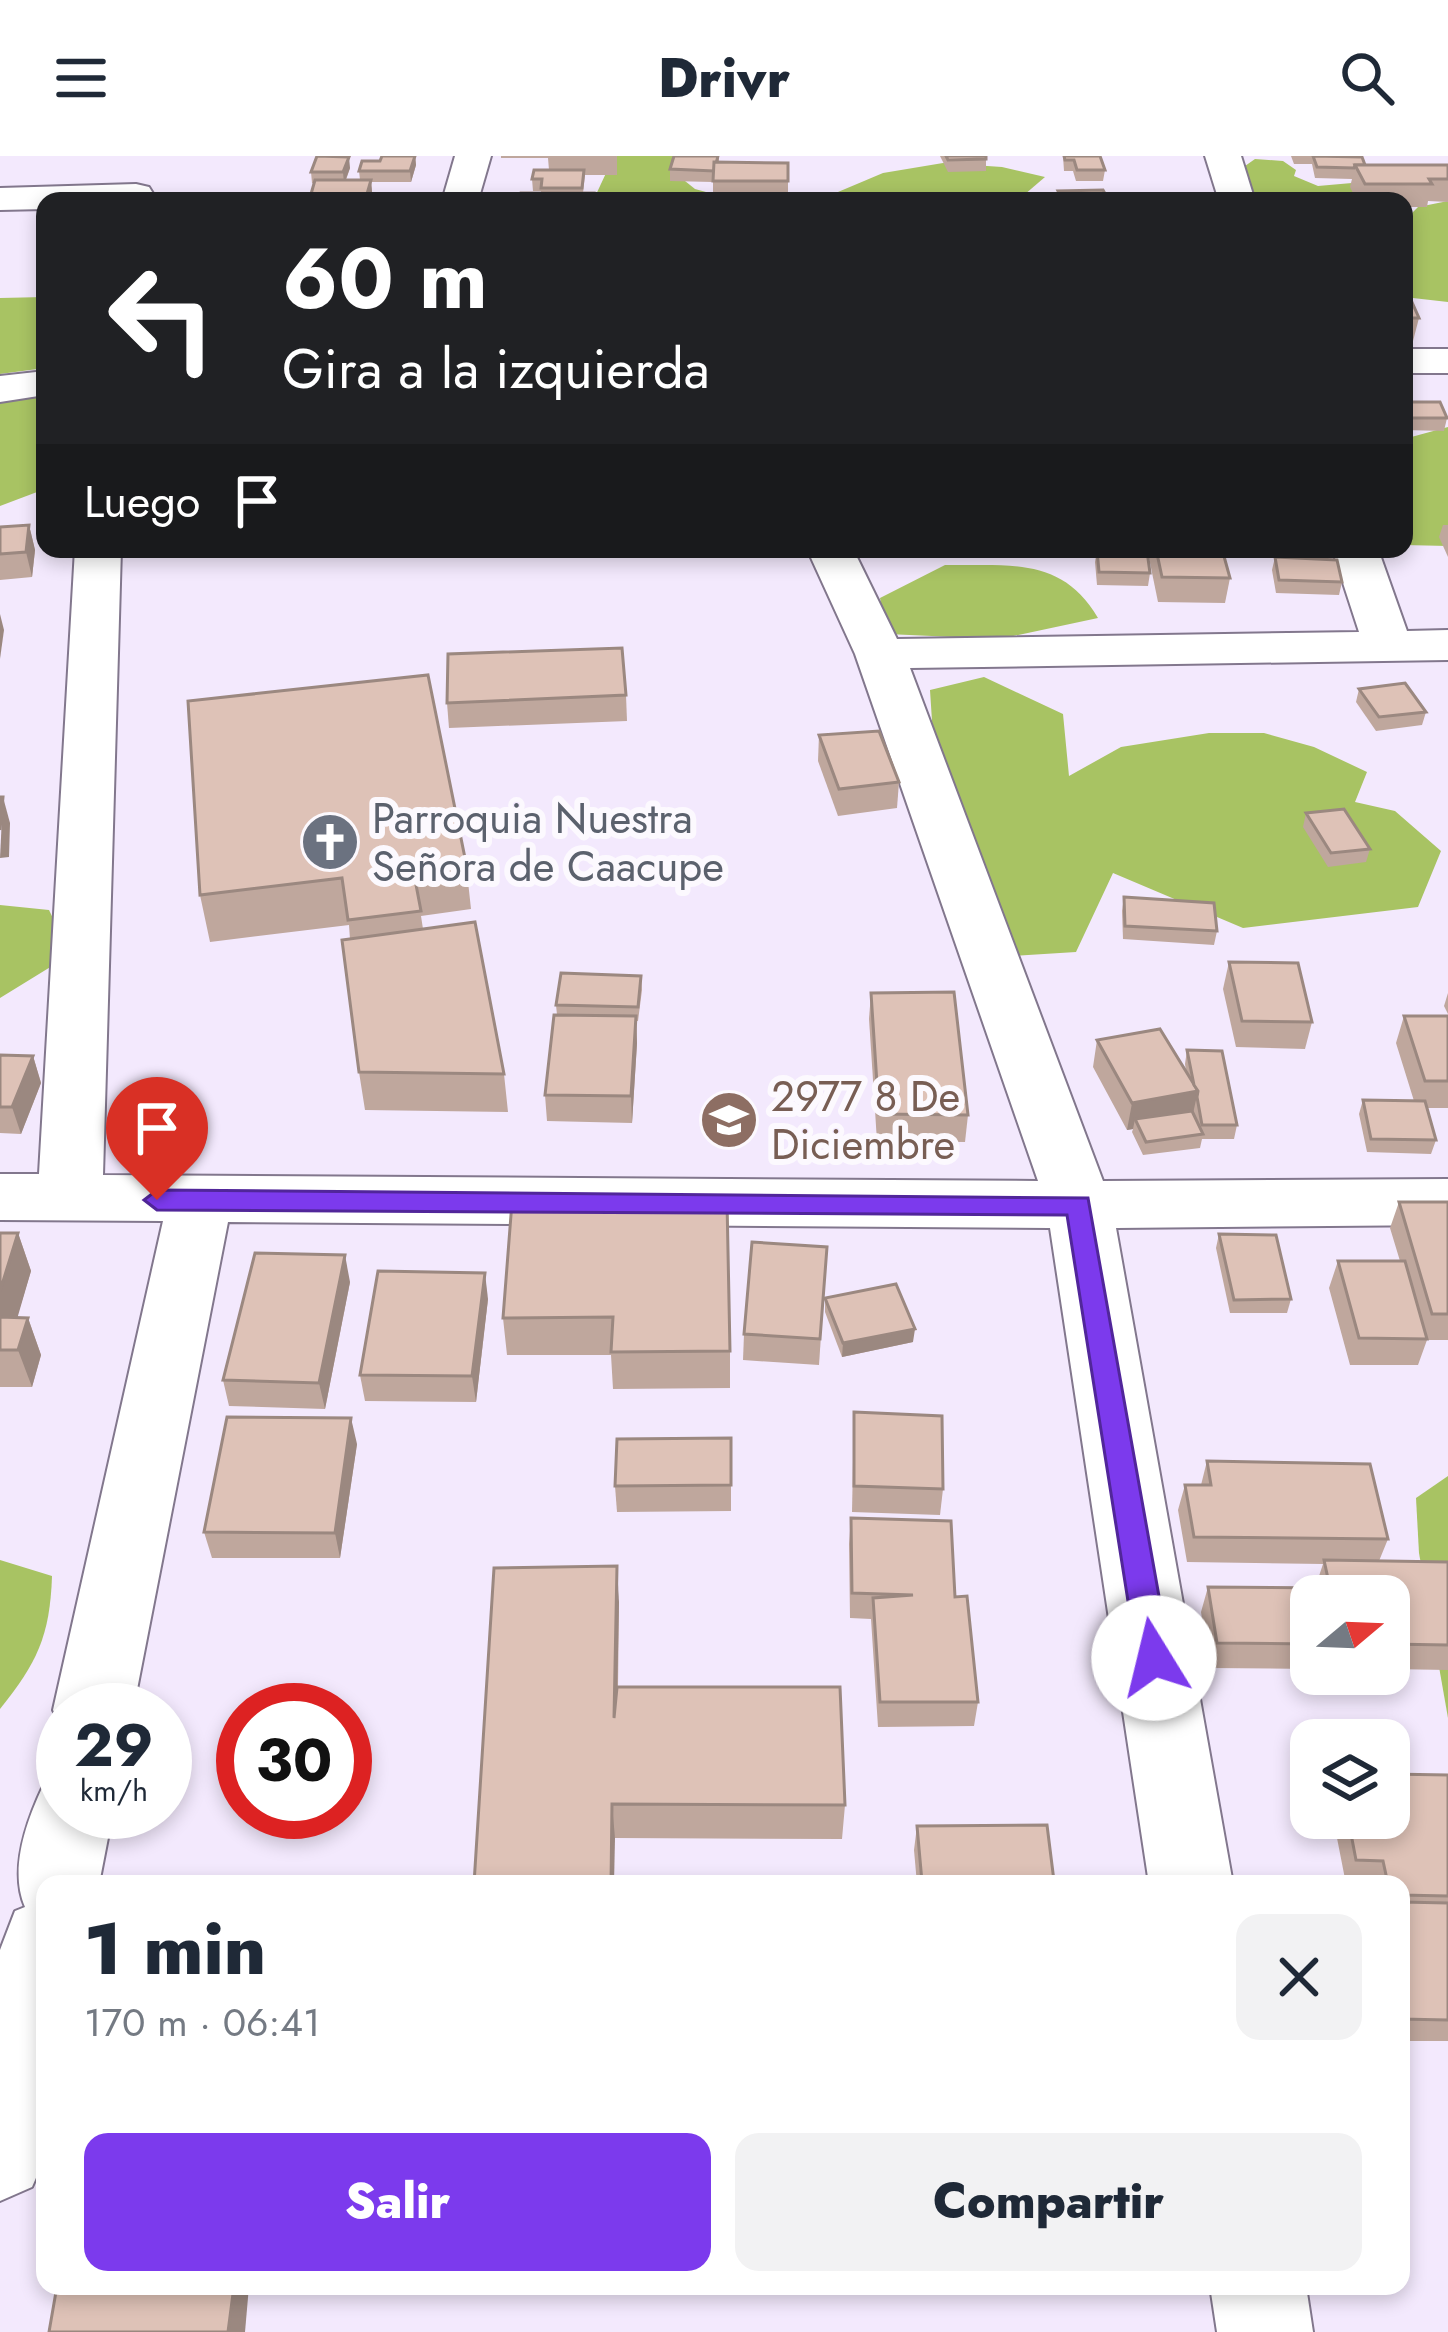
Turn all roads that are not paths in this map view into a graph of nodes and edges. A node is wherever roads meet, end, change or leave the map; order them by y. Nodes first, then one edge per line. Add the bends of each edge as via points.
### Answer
1 (145, 156) edge
2 (473, 156) edge
3 (1223, 156) edge
4 (137, 192) edge
5 (463, 192) edge
6 (1234, 192) edge
7 (0, 199) edge
8 (36, 199) edge
9 (1413, 361) edge
10 (1448, 361) edge
11 (36, 384) edge
12 (0, 389) edge
13 (98, 558) edge
14 (834, 558) edge
15 (1358, 558) edge
16 (1388, 645) junction
17 (1448, 645) edge
18 (880, 654) junction
19 (0, 1197) edge
20 (70, 1198) junction
21 (200, 1201) junction
22 (1448, 1202) edge
23 (1078, 1205) junction
24 (99, 1683) edge
25 (66, 1839) edge
26 (59, 1875) edge
27 (1190, 1875) edge
28 (36, 1983) edge
29 (0, 2155) edge
30 (1259, 2295) edge
31 (1265, 2332) edge

1 - 4 street
2 - 5 street
3 - 6 street
7 - 8 street
9 - 10 street
11 - 12 street
13 - 20 street
14 - 18 street
15 - 16 street
16 - 17 street
16 - 18 street
18 - 23 street
19 - 20 street
20 - 21 street
21 - 23 street
21 - 24 street
22 - 23 street
23 - 27 street
25 - 26 street
28 - 29 street
30 - 31 street

